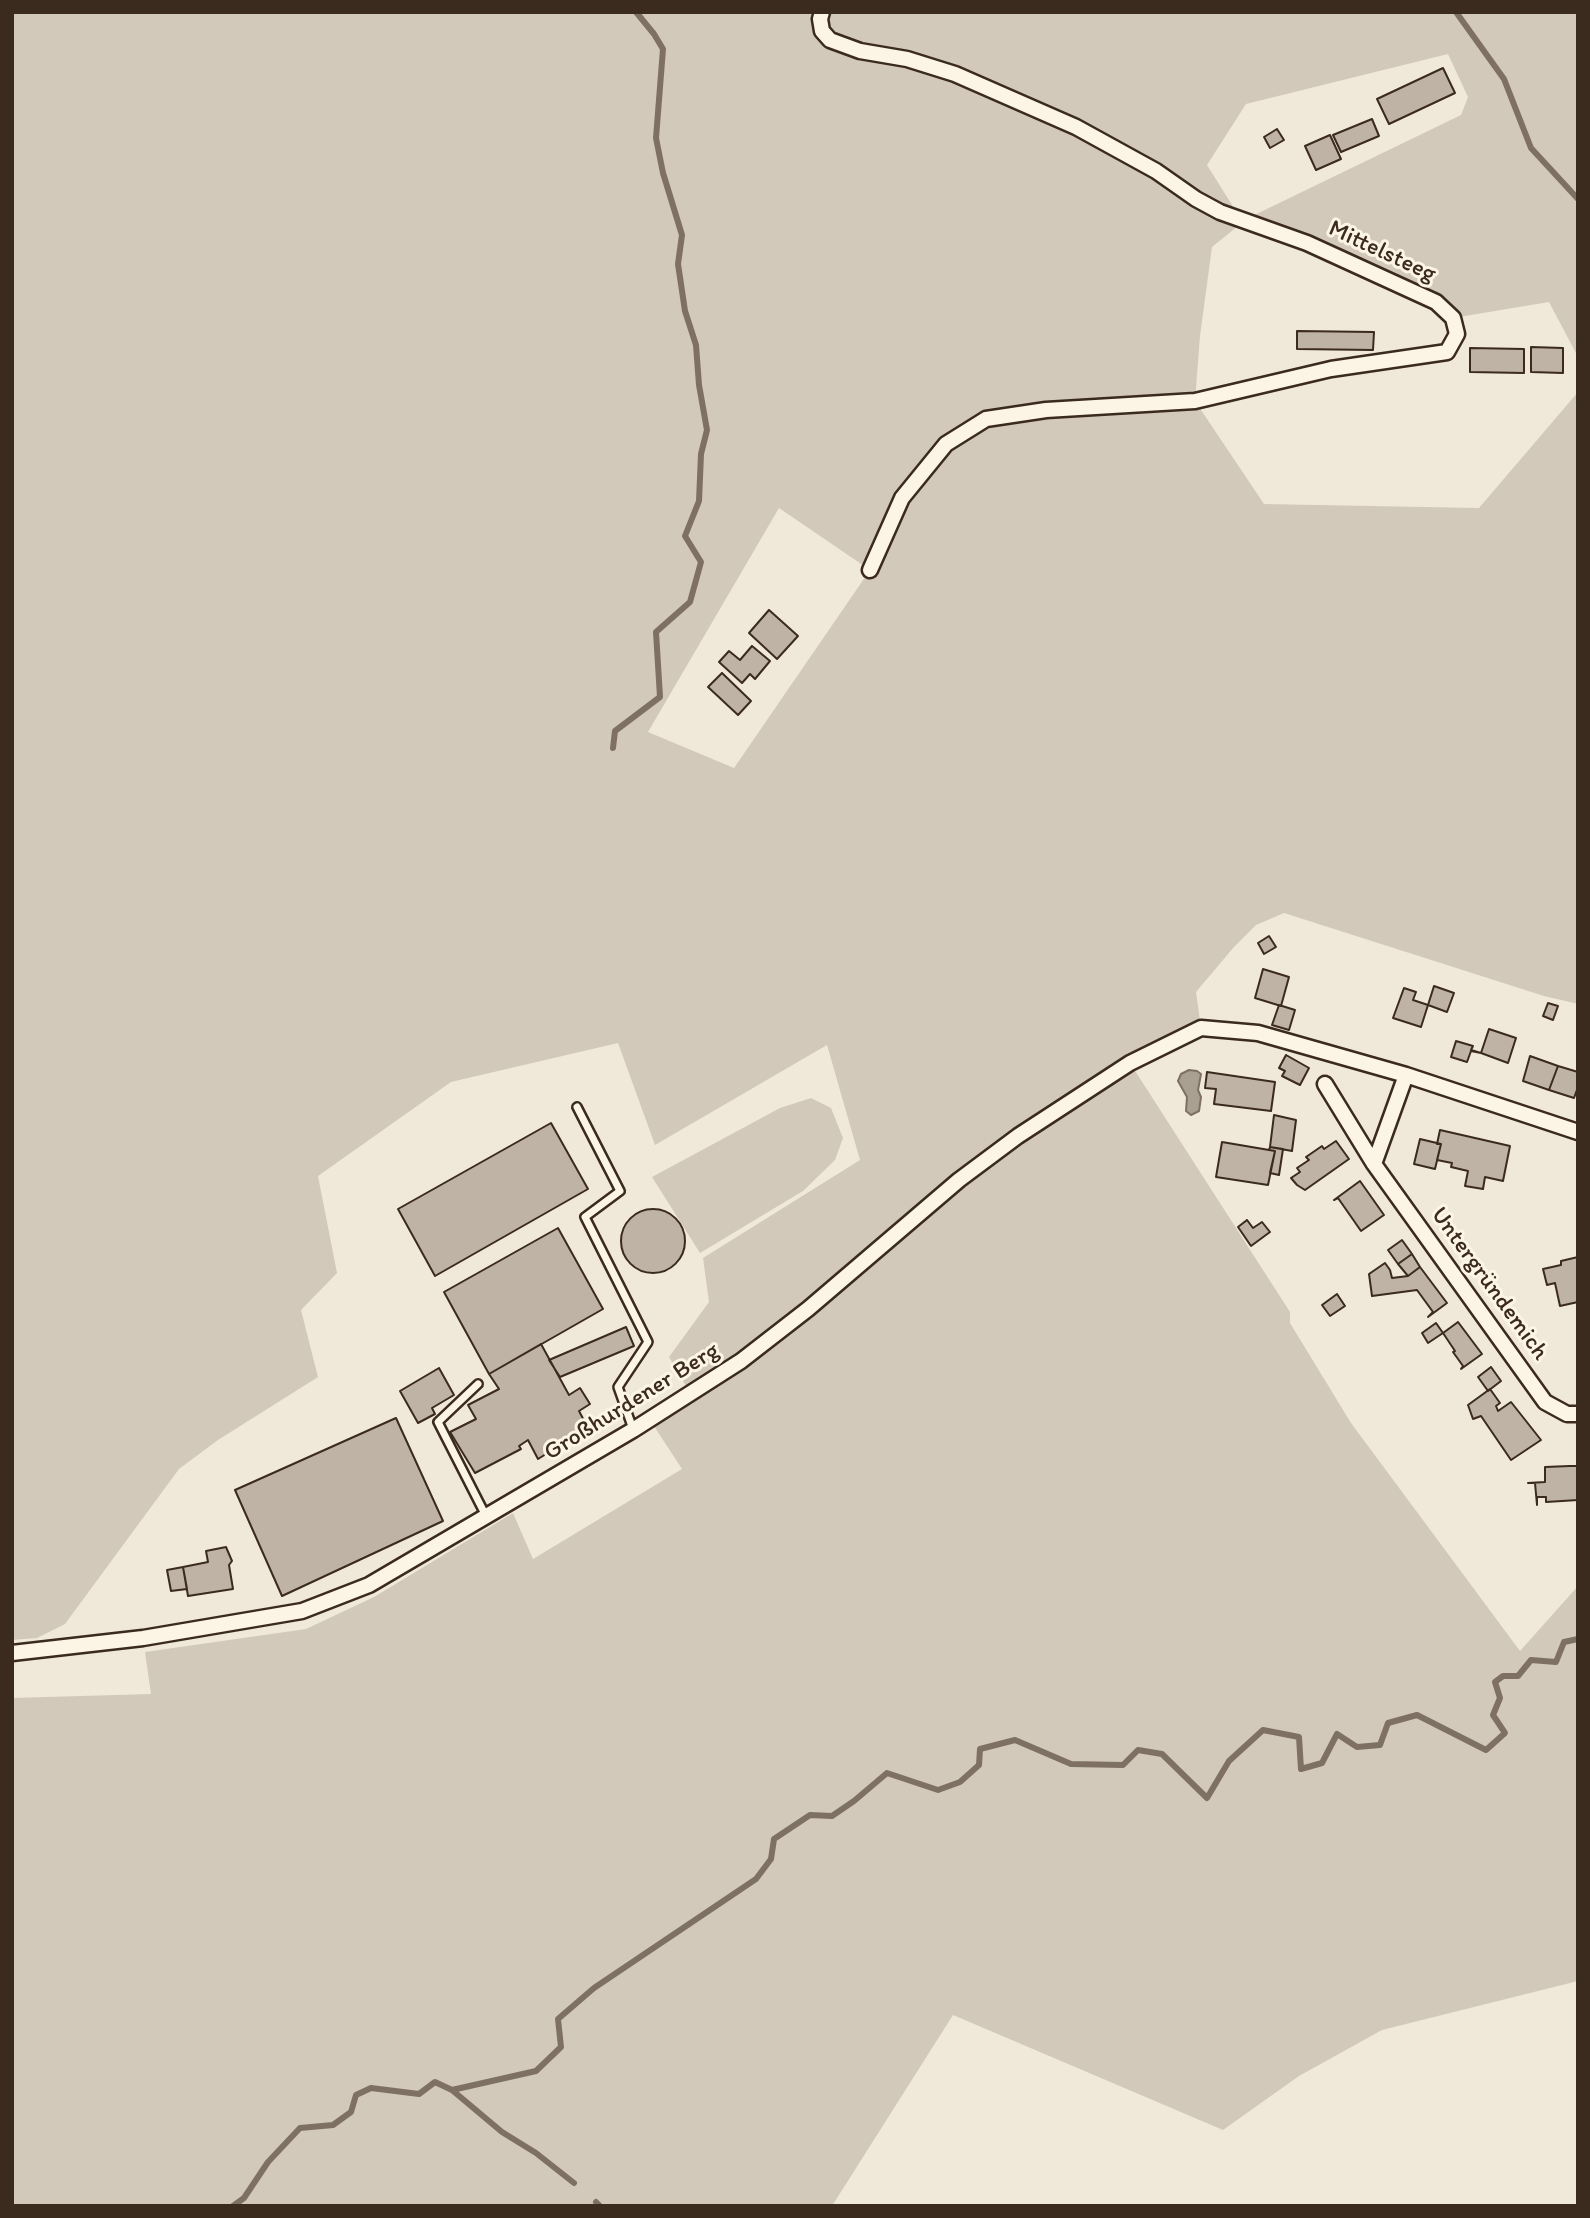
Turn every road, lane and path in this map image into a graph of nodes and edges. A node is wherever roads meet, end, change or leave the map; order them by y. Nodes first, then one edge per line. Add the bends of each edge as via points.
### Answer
1 (822, 12) edge
2 (870, 570) dead end
3 (1406, 1075) junction
4 (1325, 1084) dead end
5 (576, 1107) dead end
6 (1578, 1132) edge
7 (1374, 1164) junction
8 (478, 1384) dead end
9 (1578, 1414) edge
10 (634, 1430) junction
11 (487, 1517) junction
12 (12, 1653) edge

1 - 2 street, Mittelsteeg via 822,31 830,40 955,74 1076,127 1220,212 1307,243 1436,302 1452,318 1457,334 1447,352 1331,369 1195,401 1046,410 986,419 946,444 902,498
3 - 6 street
3 - 7 street
3 - 10 street, Großhurdener Berg via 1258,1033 1201,1028 1130,1063 1018,1136 741,1362
4 - 7 street, Untergründemich
5 - 10 lane via 620,1191 585,1217 648,1342 618,1387
7 - 9 street, Untergründemich via 1545,1402 1567,1414
8 - 11 lane via 438,1422
10 - 11 street, Großhurdener Berg
11 - 12 street, Großhurdener Berg via 369,1585 302,1611 143,1638

